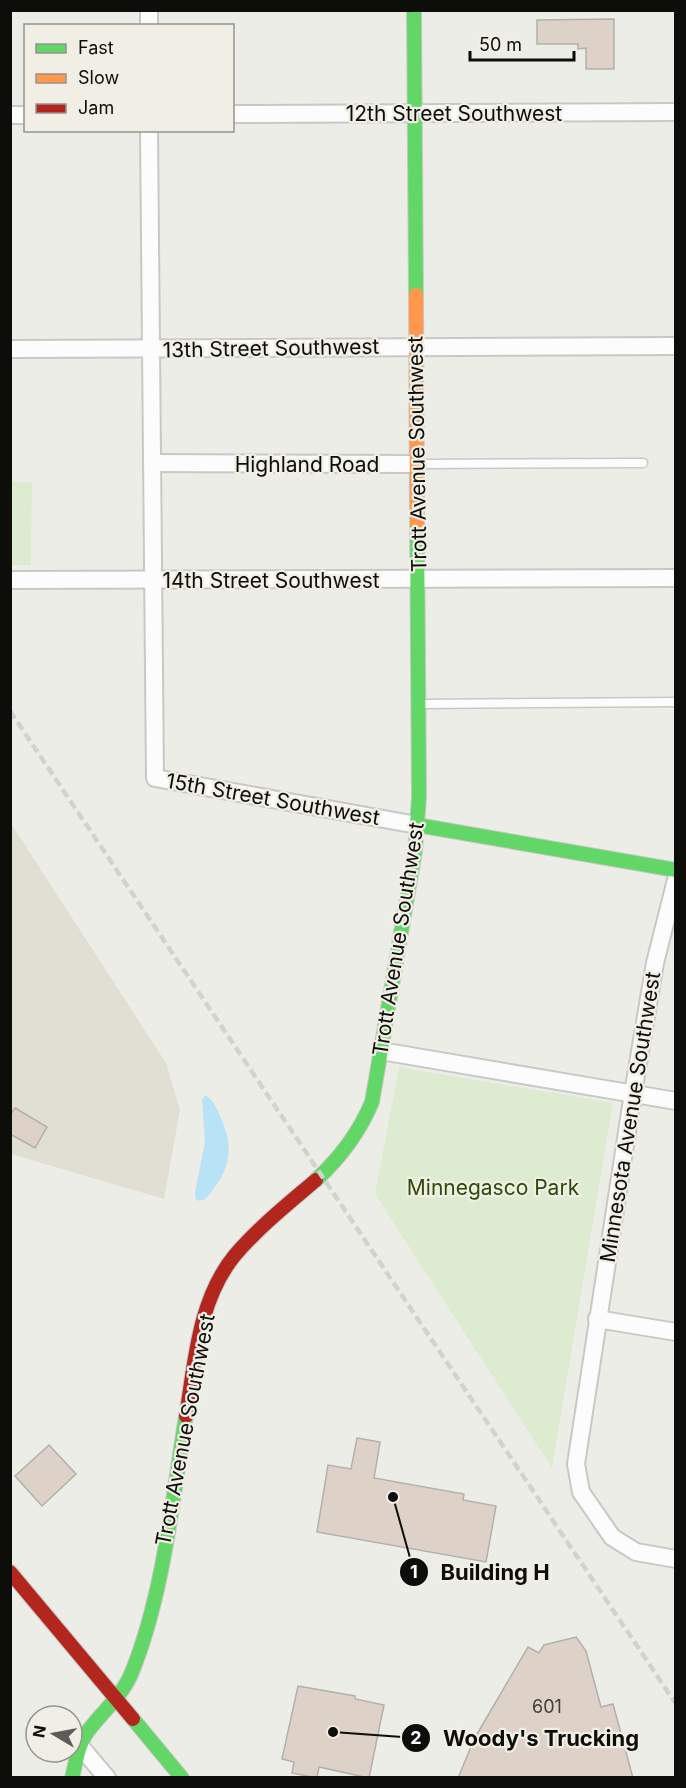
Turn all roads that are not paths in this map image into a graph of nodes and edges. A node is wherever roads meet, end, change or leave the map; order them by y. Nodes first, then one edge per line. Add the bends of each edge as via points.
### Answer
1 (414, 10) edge
2 (675, 112) edge
3 (234, 114) edge
4 (414, 114) junction
5 (149, 132) edge
6 (675, 346) edge
7 (416, 347) junction
8 (10, 349) edge
9 (151, 350) junction
10 (643, 463) dead end
11 (152, 464) junction
12 (417, 464) junction
13 (675, 578) edge
14 (10, 580) edge
15 (153, 580) junction
16 (419, 580) junction
17 (675, 702) edge
18 (420, 704) junction
19 (417, 825) junction
20 (675, 870) edge
21 (675, 880) edge
22 (381, 1051) junction
23 (633, 1093) junction
24 (675, 1101) edge
25 (597, 1319) junction
26 (675, 1332) edge
27 (675, 1559) edge
28 (10, 1572) edge
29 (116, 1698) junction
30 (84, 1739) edge
31 (84, 1751) edge
32 (107, 1778) edge
33 (182, 1778) edge

1 - 4 street, Trott Avenue Southwest
2 - 4 street, 12th Street Southwest
3 - 4 street, 12th Street Southwest
4 - 7 street, Trott Avenue Southwest
5 - 9 street
6 - 7 street, 13th Street Southwest
7 - 9 street, 13th Street Southwest
7 - 12 street, Trott Avenue Southwest
8 - 9 street, 13th Street Southwest
9 - 11 street
10 - 12 lane, Highland Road
11 - 12 street, Highland Road
11 - 15 street
12 - 16 street, Trott Avenue Southwest
13 - 16 street, 14th Street Southwest
14 - 15 street, 14th Street Southwest
15 - 16 street, 14th Street Southwest
15 - 19 street, 15th Street Southwest via 155,778
16 - 18 street, Trott Avenue Southwest
17 - 18 lane
18 - 19 street, Trott Avenue Southwest
19 - 20 street, 15th Street Southwest
19 - 22 street, Trott Avenue Southwest
21 - 23 street, Minnesota Avenue Southwest via 655,963
22 - 23 street
22 - 29 street, Trott Avenue Southwest via 369,1114 354,1140 236,1254 210,1299 146,1634 131,1675
23 - 24 street
23 - 25 street, Minnesota Avenue Southwest
25 - 26 street
25 - 27 street, Minnesota Avenue Southwest via 576,1464 581,1492 612,1537 636,1552
28 - 29 street
29 - 30 street, Trott Avenue Southwest via 95,1719
29 - 33 street
31 - 32 street

